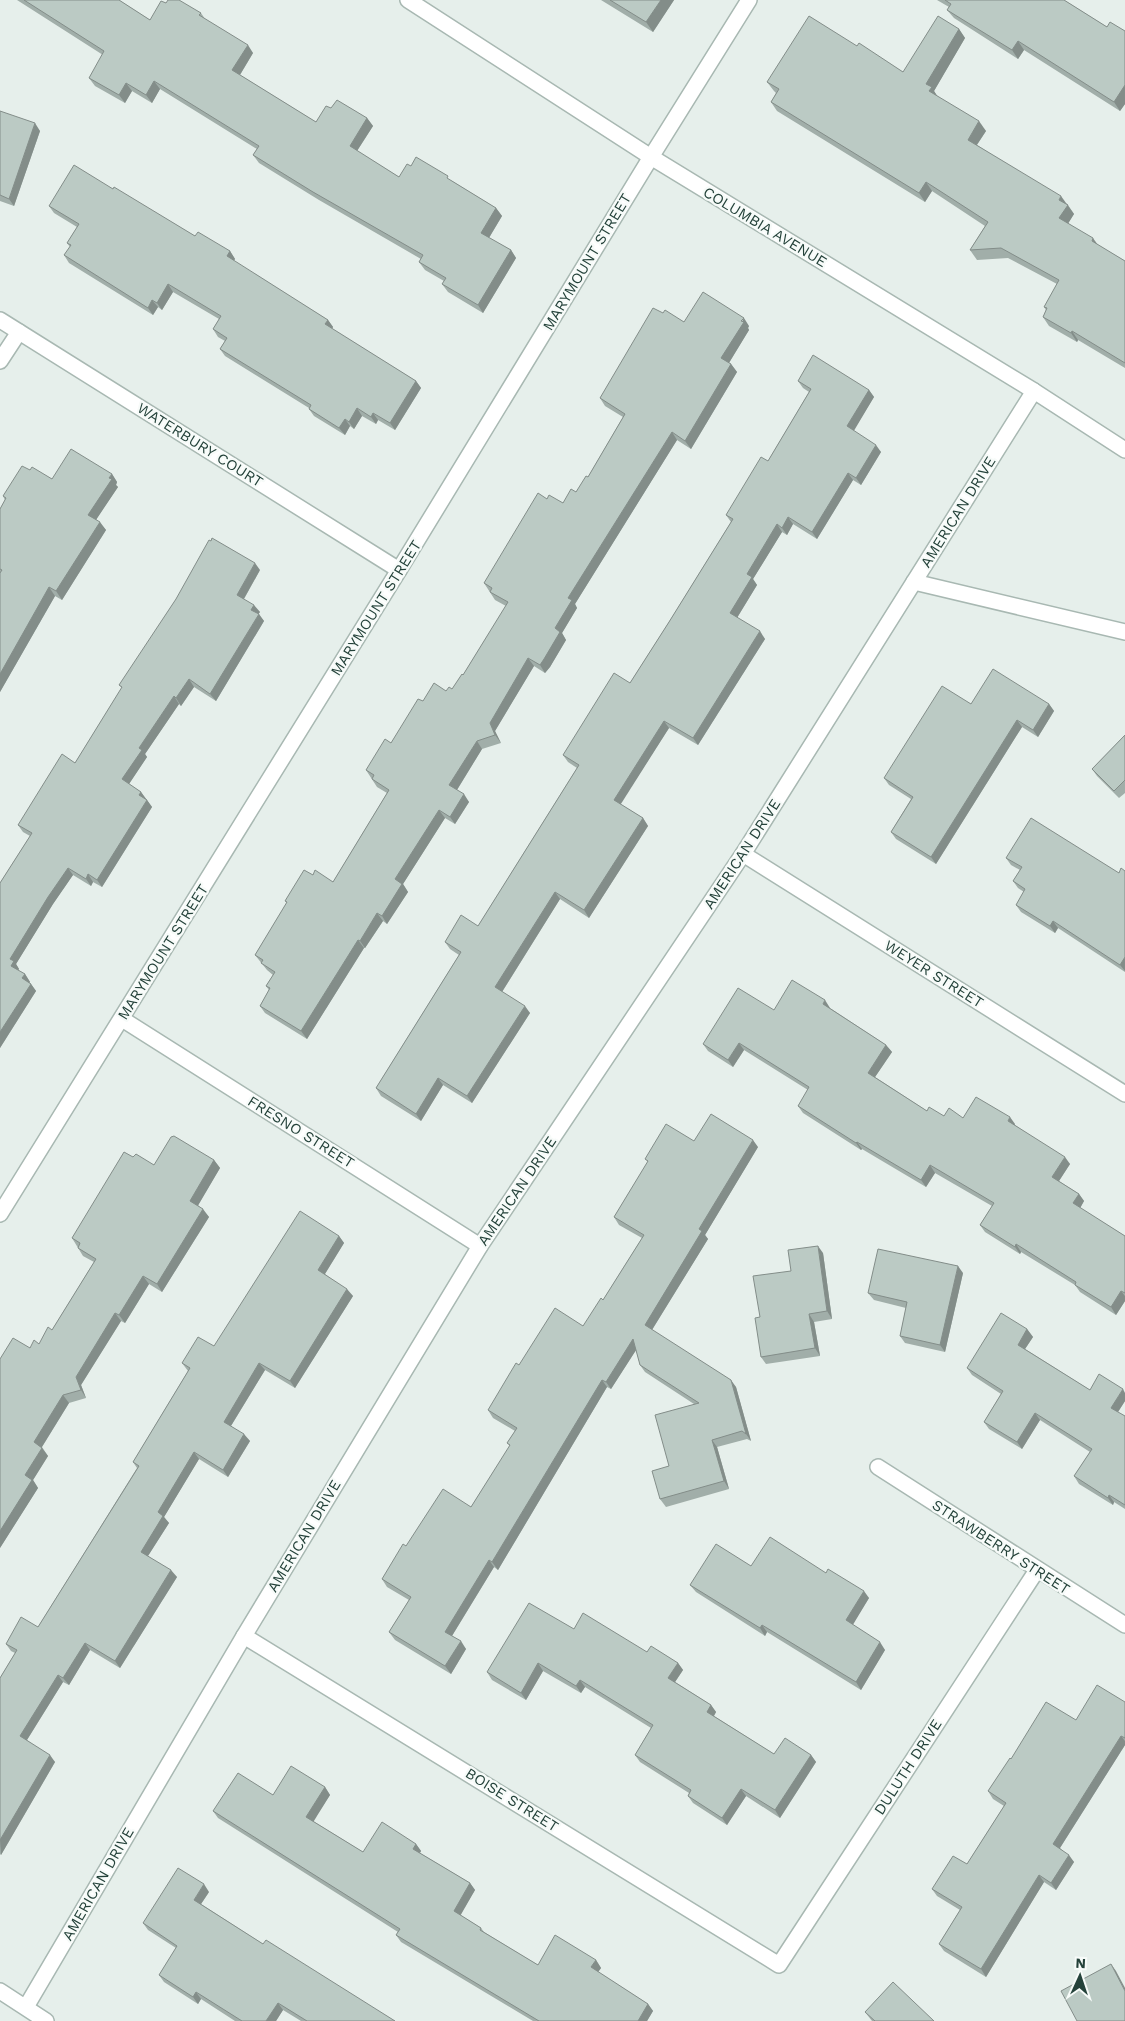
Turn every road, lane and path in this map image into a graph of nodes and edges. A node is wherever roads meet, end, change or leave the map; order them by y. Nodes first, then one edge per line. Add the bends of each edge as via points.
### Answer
1 (408, 0) edge
2 (749, 0) edge
3 (651, 157) junction
4 (0, 320) edge
5 (19, 332) junction
6 (0, 361) edge
7 (1034, 391) junction
8 (1125, 450) edge
9 (400, 570) junction
10 (914, 582) junction
11 (1125, 632) edge
12 (743, 854) junction
13 (122, 1019) junction
14 (1125, 1094) edge
15 (0, 1214) edge
16 (480, 1246) junction
17 (878, 1467) dead end
18 (1036, 1570) junction
19 (1125, 1625) edge
20 (244, 1636) junction
21 (779, 1965) joint
22 (0, 1991) edge
23 (26, 2007) junction
24 (46, 2021) edge

1 - 3 street, COLUMBIA AVENUE
2 - 3 street, MARYMOUNT STREET
3 - 7 street, COLUMBIA AVENUE
3 - 9 street, MARYMOUNT STREET
4 - 5 street, WATERBURY COURT
5 - 6 street
5 - 9 street, WATERBURY COURT
7 - 8 street, COLUMBIA AVENUE
7 - 10 street, AMERICAN DRIVE
9 - 13 street, MARYMOUNT STREET
10 - 11 street
10 - 12 street, AMERICAN DRIVE
12 - 14 street, WEYER STREET
12 - 16 street, AMERICAN DRIVE
13 - 15 street, MARYMOUNT STREET
13 - 16 street, FRESNO STREET
16 - 20 street, AMERICAN DRIVE
17 - 18 street, STRAWBERRY STREET
18 - 19 street, STRAWBERRY STREET
18 - 21 street, DULUTH DRIVE
20 - 21 street, BOISE STREET
20 - 23 street, AMERICAN DRIVE
22 - 23 street
23 - 24 street

